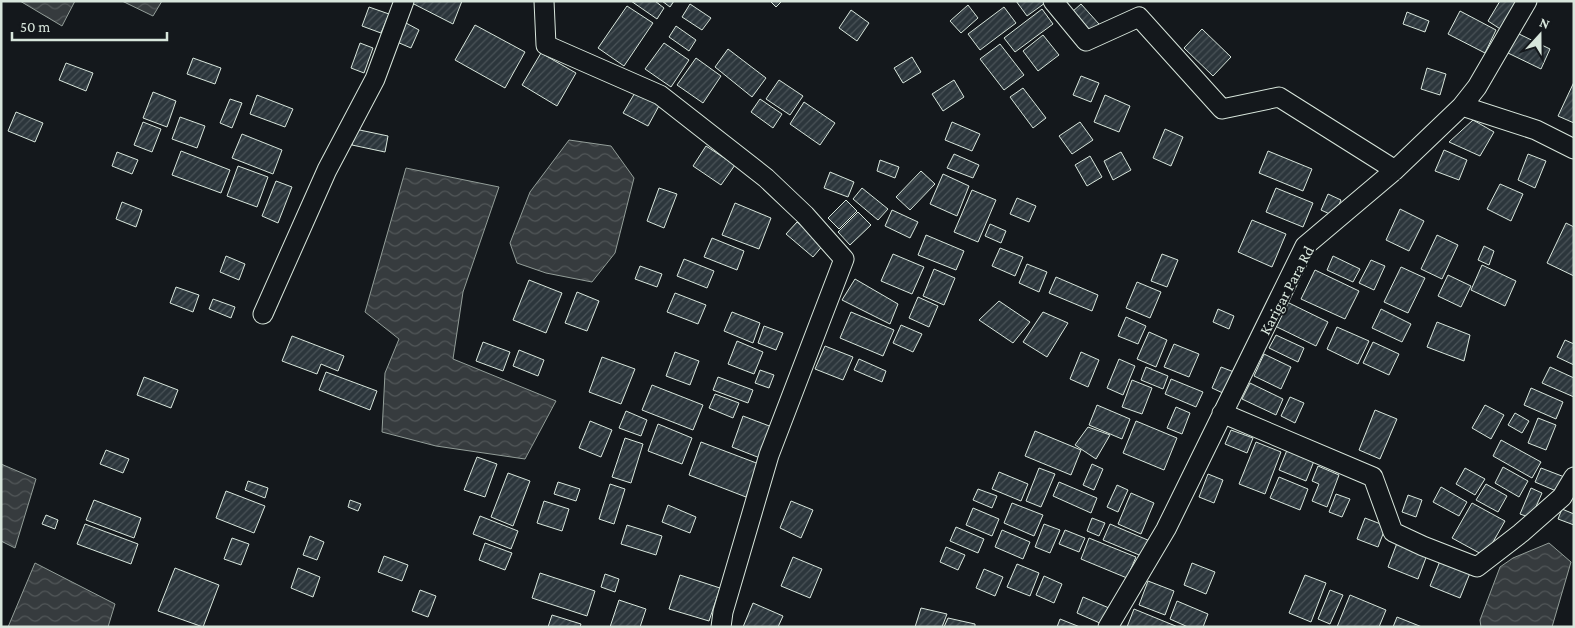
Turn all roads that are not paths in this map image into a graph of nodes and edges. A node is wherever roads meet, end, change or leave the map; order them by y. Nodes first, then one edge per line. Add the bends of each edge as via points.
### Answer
1 (404, 1) edge
2 (544, 1) edge
3 (1053, 1) edge
4 (1526, 1) edge
5 (1462, 106) junction
6 (1574, 149) edge
7 (1395, 170) junction
8 (263, 314) dead end
9 (1222, 414) junction
10 (1574, 477) edge
11 (720, 627) edge
12 (1108, 627) edge

1 - 8 street via 375,79 328,170
2 - 11 street via 546,44 660,94 766,178 844,259 769,455
3 - 7 street via 1086,41 1139,17 1222,109 1279,97
4 - 5 street, Karigar Para Rd via 1477,87
5 - 6 street via 1536,130
5 - 7 street, Karigar Para Rd
7 - 9 street, Karigar Para Rd via 1305,246
9 - 10 street via 1373,477 1393,532 1478,567 1562,497
9 - 12 street, Karigar Para Rd via 1166,529

